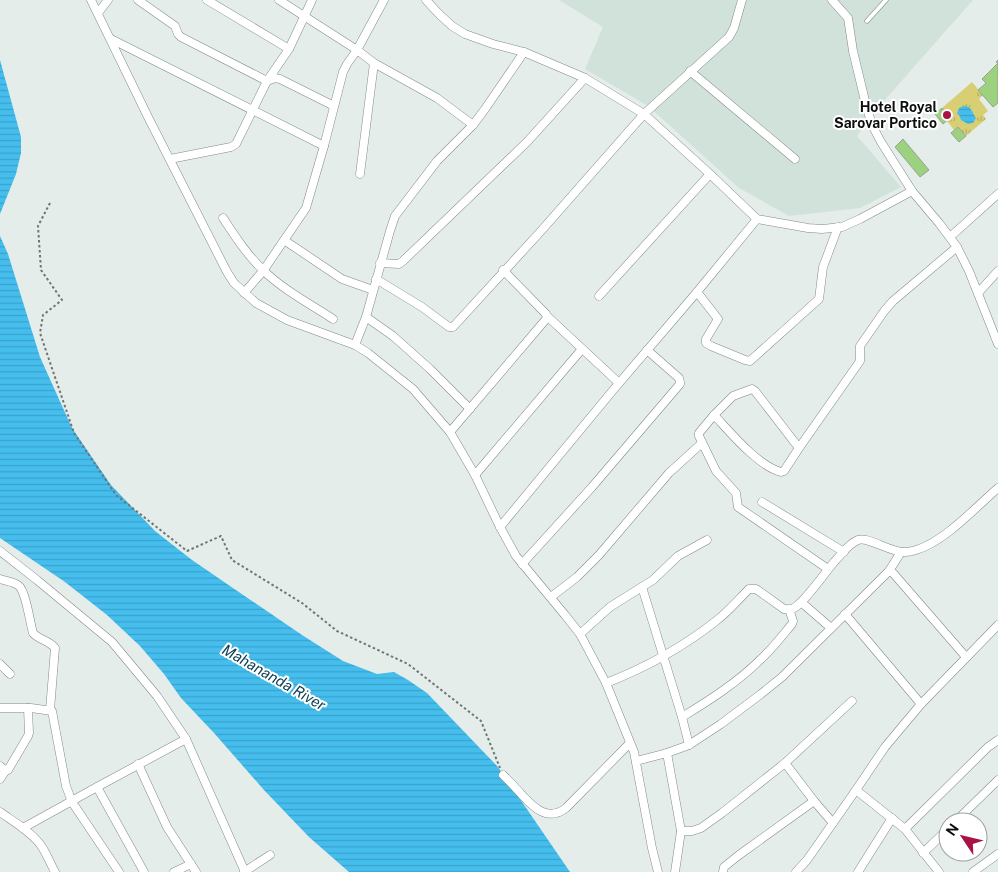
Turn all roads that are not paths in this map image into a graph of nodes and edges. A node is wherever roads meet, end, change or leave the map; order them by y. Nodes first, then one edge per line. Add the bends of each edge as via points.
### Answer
1 (91, 0) edge
2 (108, 0) edge
3 (138, 0) edge
4 (207, 0) edge
5 (279, 0) edge
6 (312, 0) edge
7 (384, 0) edge
8 (426, 0) edge
9 (742, 0) edge
10 (832, 0) edge
11 (886, 0) edge
12 (98, 13) junction
13 (304, 16) junction
14 (867, 21) dead end
15 (111, 39) junction
16 (289, 49) junction
17 (357, 50) junction
18 (524, 52) junction
19 (374, 63) junction
20 (690, 71) junction
21 (584, 78) junction
22 (267, 81) junction
23 (334, 106) junction
24 (253, 110) junction
25 (644, 114) junction
26 (473, 125) junction
27 (324, 146) junction
28 (170, 159) junction
29 (795, 159) dead end
30 (360, 174) dead end
31 (710, 174) junction
32 (912, 190) junction
33 (998, 194) edge
34 (223, 218) dead end
35 (758, 219) junction
36 (838, 227) junction
37 (950, 237) junction
38 (284, 240) junction
39 (957, 247) junction
40 (380, 263) junction
41 (503, 270) junction
42 (263, 271) junction
43 (998, 272) edge
44 (376, 278) junction
45 (373, 290) junction
46 (696, 292) junction
47 (244, 293) junction
48 (978, 293) junction
49 (598, 296) dead end
50 (547, 316) junction
51 (366, 317) junction
52 (333, 319) dead end
53 (998, 344) edge
54 (354, 345) junction
55 (582, 349) junction
56 (647, 350) junction
57 (619, 383) junction
58 (470, 409) junction
59 (714, 415) junction
60 (450, 432) junction
61 (702, 443) junction
62 (799, 448) junction
63 (475, 475) junction
64 (998, 488) edge
65 (762, 502) dead end
66 (500, 527) junction
67 (707, 540) dead end
68 (0, 551) edge
69 (844, 552) junction
70 (900, 552) junction
71 (522, 564) junction
72 (828, 569) junction
73 (889, 571) junction
74 (0, 579) edge
75 (642, 587) junction
76 (551, 597) junction
77 (801, 602) junction
78 (789, 609) junction
79 (846, 614) junction
80 (998, 625) edge
81 (831, 628) junction
82 (580, 634) junction
83 (664, 656) junction
84 (966, 657) junction
85 (0, 664) edge
86 (10, 674) dead end
87 (606, 683) junction
88 (852, 701) dead end
89 (921, 704) junction
90 (0, 708) edge
91 (28, 708) junction
92 (50, 710) junction
93 (682, 716) junction
94 (186, 739) junction
95 (998, 740) edge
96 (630, 743) junction
97 (689, 745) junction
98 (667, 753) junction
99 (636, 761) junction
100 (785, 763) junction
101 (138, 764) junction
102 (3, 768) edge
103 (503, 775) road end
104 (0, 779) edge
105 (998, 780) edge
106 (97, 786) junction
107 (856, 790) junction
108 (72, 802) junction
109 (814, 802) junction
110 (0, 812) edge
111 (965, 812) edge
112 (892, 818) junction
113 (833, 823) junction
114 (23, 828) junction
115 (906, 829) junction
116 (681, 831) junction
117 (938, 838) edge
118 (923, 852) junction
119 (998, 854) edge
120 (270, 855) dead end
121 (191, 864) junction
122 (55, 872) edge
123 (119, 872) edge
124 (144, 872) edge
125 (174, 872) edge
126 (196, 872) edge
127 (244, 872) edge
128 (658, 872) edge
129 (676, 872) edge
130 (723, 872) edge
131 (796, 872) edge
132 (858, 872) edge
133 (939, 872) edge
134 (973, 872) edge

1 - 12 street
2 - 12 street
3 - 22 street via 175,26 181,37
4 - 16 street
5 - 13 street
6 - 13 street
7 - 17 street
8 - 18 street via 445,20 465,34
9 - 20 street via 732,34
10 - 32 street via 848,18 872,125
11 - 14 lane
12 - 15 street
13 - 16 street
13 - 17 street
15 - 24 street
15 - 28 street
16 - 22 street
17 - 19 street
17 - 23 street via 346,64
18 - 21 street
18 - 26 street
19 - 26 street via 437,98
19 - 30 street
20 - 25 street
20 - 29 street
21 - 25 street
21 - 40 street via 527,142 403,261 399,264
22 - 23 street via 280,79
22 - 24 street
23 - 27 street
24 - 27 street
24 - 28 street via 236,144 231,147
25 - 31 street
25 - 41 street
26 - 40 street via 437,161 395,216
27 - 38 street via 306,208
28 - 47 street via 227,272
31 - 35 street
31 - 49 street
32 - 36 street via 860,220
32 - 37 street
33 - 37 street
34 - 42 street
35 - 36 street via 808,228
35 - 46 street
36 - 46 street via 823,267 819,300 750,361 706,343 718,319
37 - 39 street
38 - 42 street
38 - 45 street via 342,279
39 - 48 street
39 - 62 street via 885,310 860,346 860,361
40 - 44 street
41 - 44 street via 453,327
41 - 50 street
42 - 47 street
42 - 52 street
43 - 48 street
44 - 45 street
45 - 51 street
46 - 56 street
47 - 54 street via 288,320
48 - 53 street
50 - 55 street
50 - 58 street
51 - 54 street
51 - 58 street via 393,336
54 - 60 street via 413,389
55 - 57 street
55 - 63 street
56 - 57 street
56 - 71 street via 679,378 680,384
57 - 66 street
58 - 60 street
59 - 61 street via 699,433
59 - 62 street via 748,451 774,470 784,471
59 - 62 street via 733,396 752,389
60 - 63 street
61 - 72 street via 716,471 736,494 738,507
61 - 76 street via 663,480 599,555
63 - 66 street
64 - 70 street via 934,542 917,550
65 - 69 street
66 - 71 street
67 - 75 street via 678,556
68 - 94 street via 112,642 157,696
69 - 70 street via 861,539
69 - 72 street
70 - 73 street
71 - 76 street
72 - 77 street
73 - 79 street
73 - 84 street
74 - 92 street via 20,586 33,633 55,648
75 - 82 street via 610,607
75 - 83 street
76 - 82 street
77 - 78 street
77 - 81 street
78 - 83 street via 756,589 749,589 718,620
78 - 93 street via 792,624 761,659 734,682
79 - 81 street
79 - 89 street
80 - 84 street
81 - 97 street via 782,677
82 - 87 street
83 - 87 street
83 - 93 street
84 - 89 street
85 - 86 street
87 - 96 street
88 - 100 street
89 - 107 street via 885,747
90 - 91 street
91 - 92 street
91 - 102 street via 29,733 9,768
92 - 108 street
93 - 97 street
94 - 101 street
94 - 127 street
95 - 115 street
96 - 99 street
96 - 103 street via 560,813 535,809
97 - 98 street
98 - 99 street
98 - 116 street
99 - 128 street
100 - 109 street
100 - 116 street via 701,828
101 - 106 street
101 - 121 street via 167,827
102 - 104 street
105 - 111 street
106 - 108 street
106 - 124 street
107 - 112 street
107 - 113 street
108 - 114 street
108 - 123 street
109 - 113 street
109 - 130 street via 739,855 724,867
110 - 114 street
112 - 115 street
112 - 132 street
113 - 131 street
114 - 122 street via 40,845
115 - 118 street
116 - 129 street
117 - 118 street
118 - 133 street
119 - 134 street
120 - 127 street
121 - 125 street
121 - 126 street

